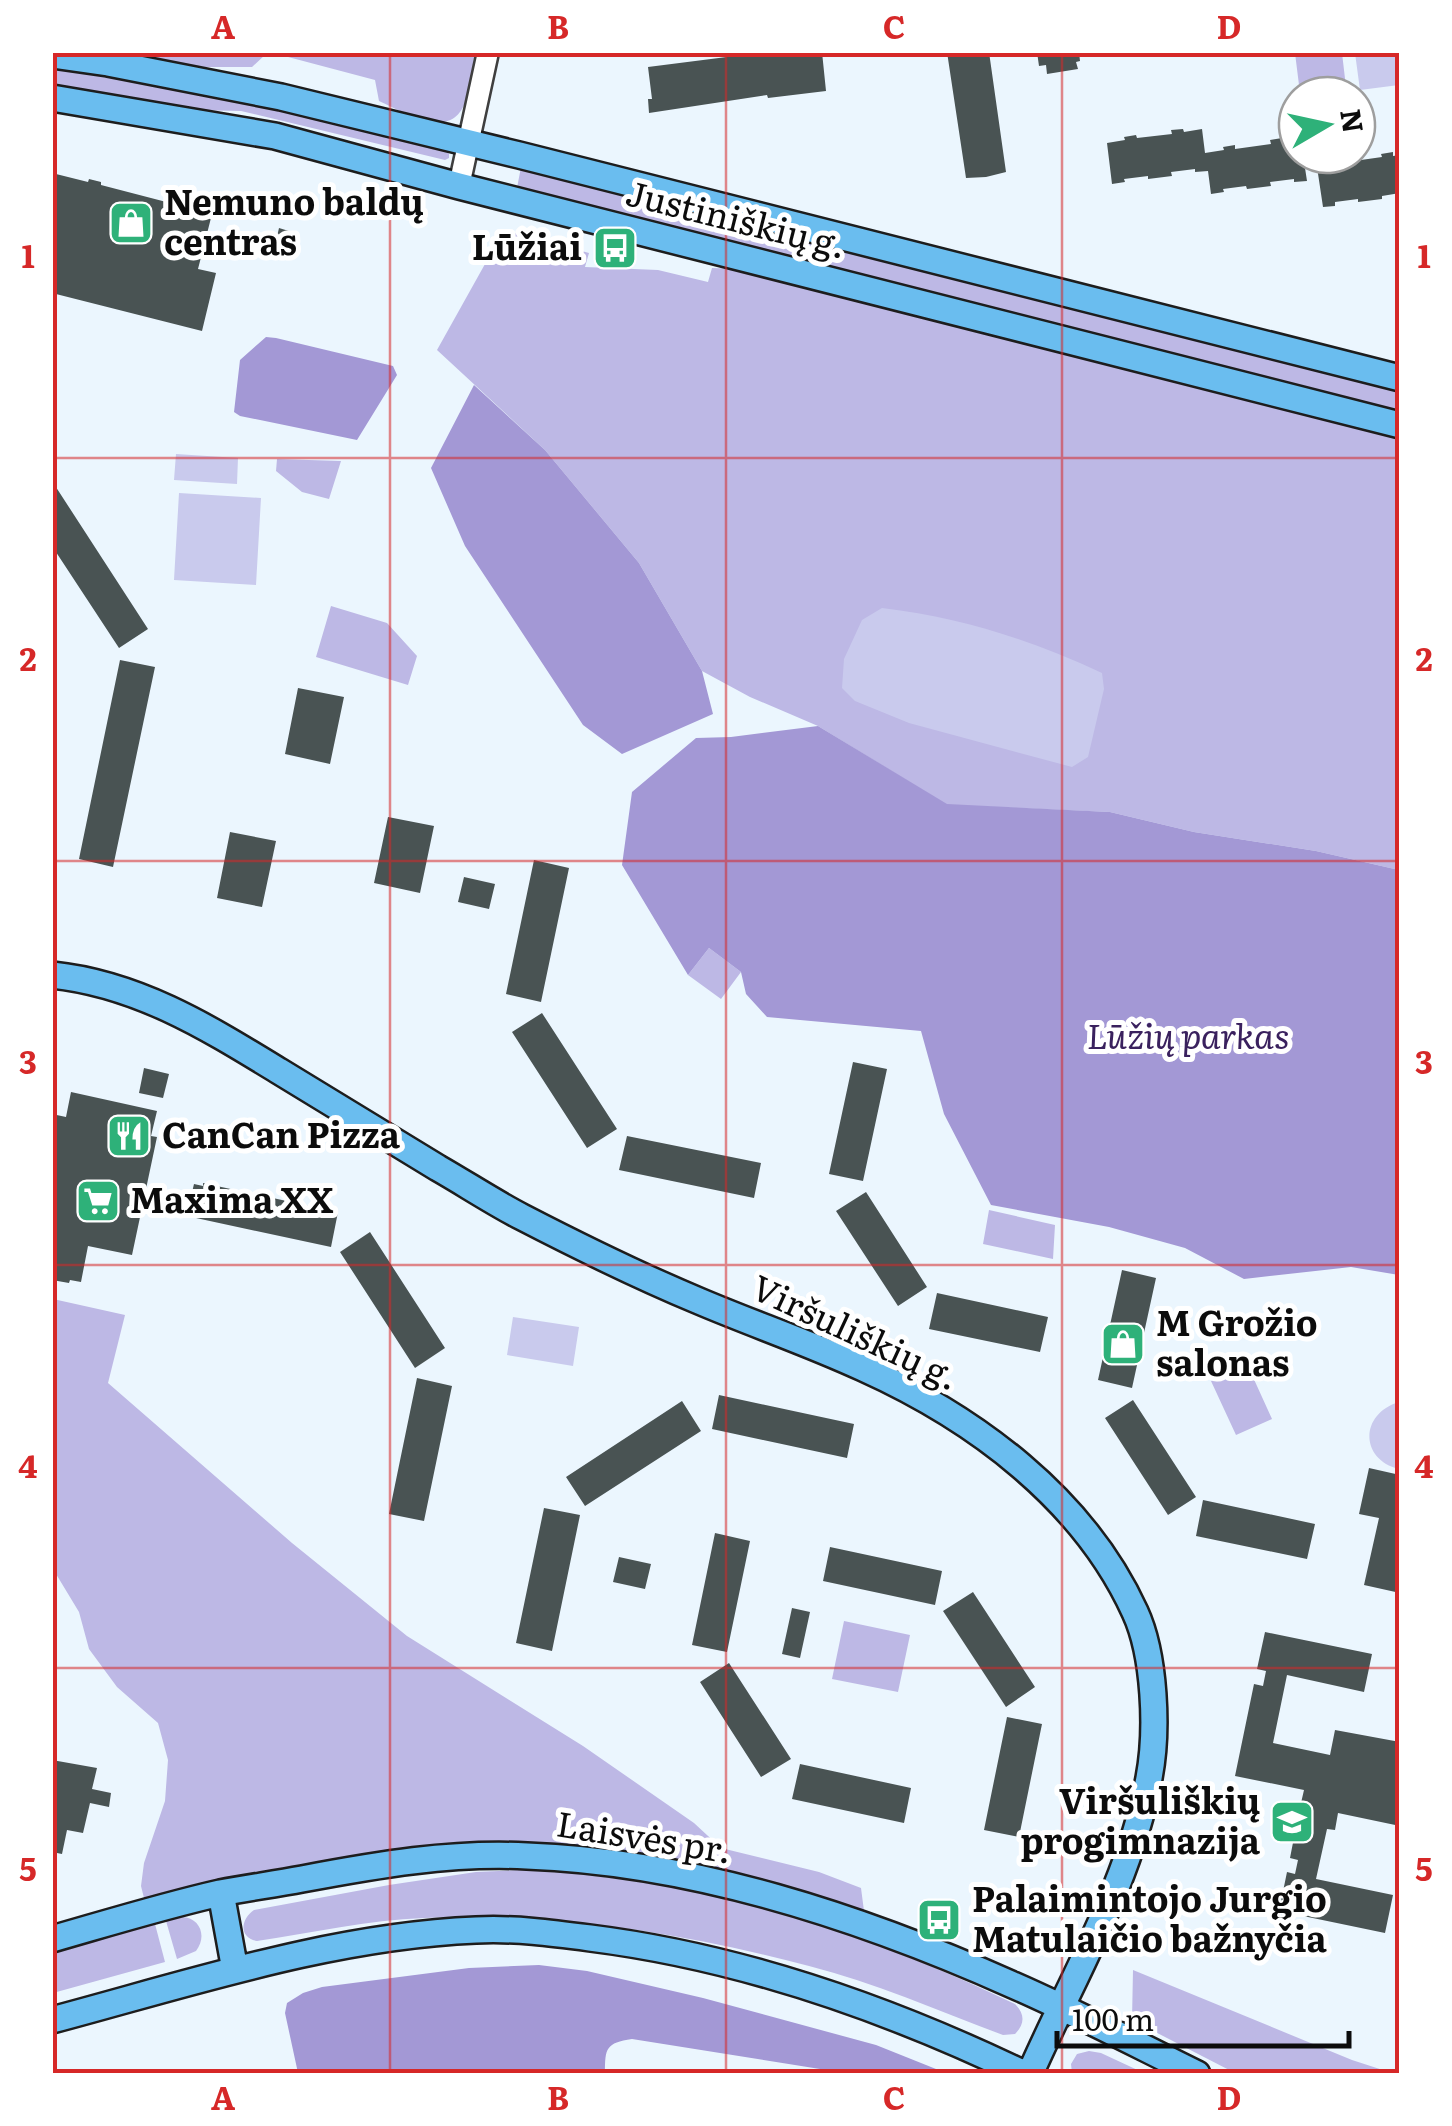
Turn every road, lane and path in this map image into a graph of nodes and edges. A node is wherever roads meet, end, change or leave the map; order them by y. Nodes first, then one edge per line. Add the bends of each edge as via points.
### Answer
1 (488, 52) edge
2 (52, 55) edge
3 (52, 98) edge
4 (470, 144) junction
5 (459, 186) junction
6 (1400, 378) edge
7 (1400, 424) edge
8 (52, 975) edge
9 (221, 1893) junction
10 (52, 1940) edge
11 (235, 1970) junction
12 (1059, 2008) junction
13 (52, 2020) edge
14 (1027, 2074) edge
15 (1197, 2074) edge

1 - 4 street
2 - 4 main road, Justiniškių g. via 281,97
3 - 5 main road, Justiniškių g. via 275,136
4 - 5 street
4 - 6 main road, Justiniškių g.
5 - 7 main road, Justiniškių g.
8 - 12 main road, Viršuliškių g. via 107,984 174,1010 518,1215 923,1398 1048,1491 1110,1564 1137,1616 1154,1726 1139,1820 1108,1906
9 - 10 main road, Laisvės pr.
9 - 11 main road
9 - 12 main road, Laisvės pr. via 451,1857 597,1861 796,1903 924,1948
11 - 13 main road
11 - 14 main road via 404,1936 479,1929 638,1944 778,1977
12 - 14 main road, Viršuliškių g.
12 - 15 main road, Laisvės pr.

